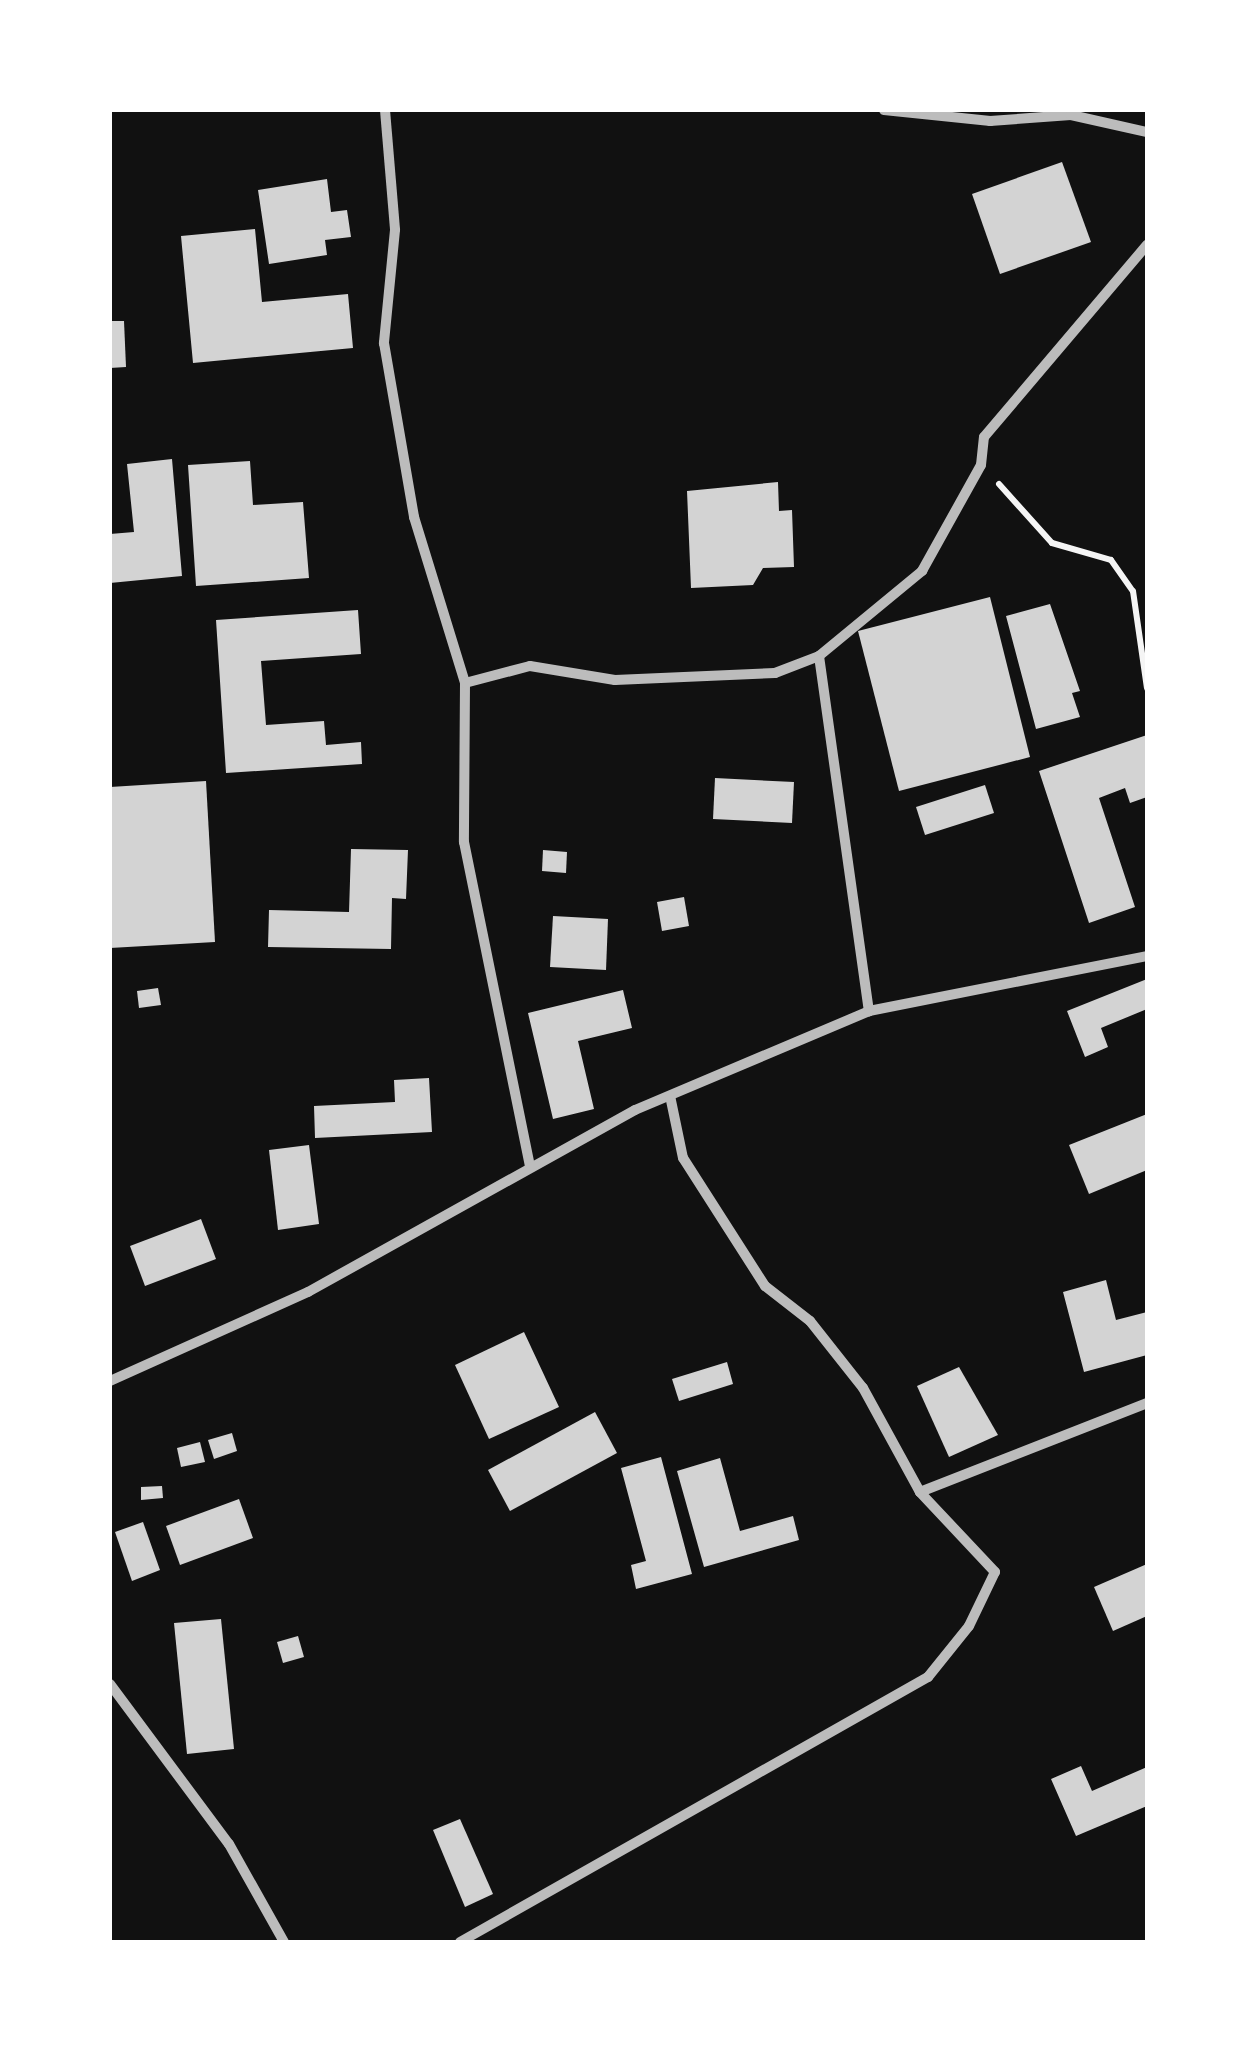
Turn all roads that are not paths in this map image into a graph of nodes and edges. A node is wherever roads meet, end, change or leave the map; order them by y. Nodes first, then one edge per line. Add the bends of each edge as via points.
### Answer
1 (385, 110) edge
2 (884, 110) edge
3 (1147, 132) edge
4 (1147, 245) edge
5 (819, 656) junction
6 (465, 683) junction
7 (1147, 956) edge
8 (870, 1012) junction
9 (670, 1096) junction
10 (530, 1166) junction
11 (110, 1381) edge
12 (1147, 1402) edge
13 (920, 1492) junction
14 (110, 1684) edge
15 (284, 1942) edge
16 (460, 1942) edge

1 - 6 street via 395,230 384,342 414,517
2 - 3 street via 990,121 1071,116
4 - 5 street via 984,437 981,465 922,570
5 - 6 street via 775,674 615,680 530,666
5 - 8 street
6 - 10 street via 464,842
7 - 8 street
8 - 9 street
9 - 10 street
9 - 13 street via 683,1158 724,1223 766,1286 810,1321 863,1388
10 - 11 street via 308,1292
12 - 13 street
13 - 16 street via 995,1572 969,1626 928,1677
14 - 15 street via 229,1844

